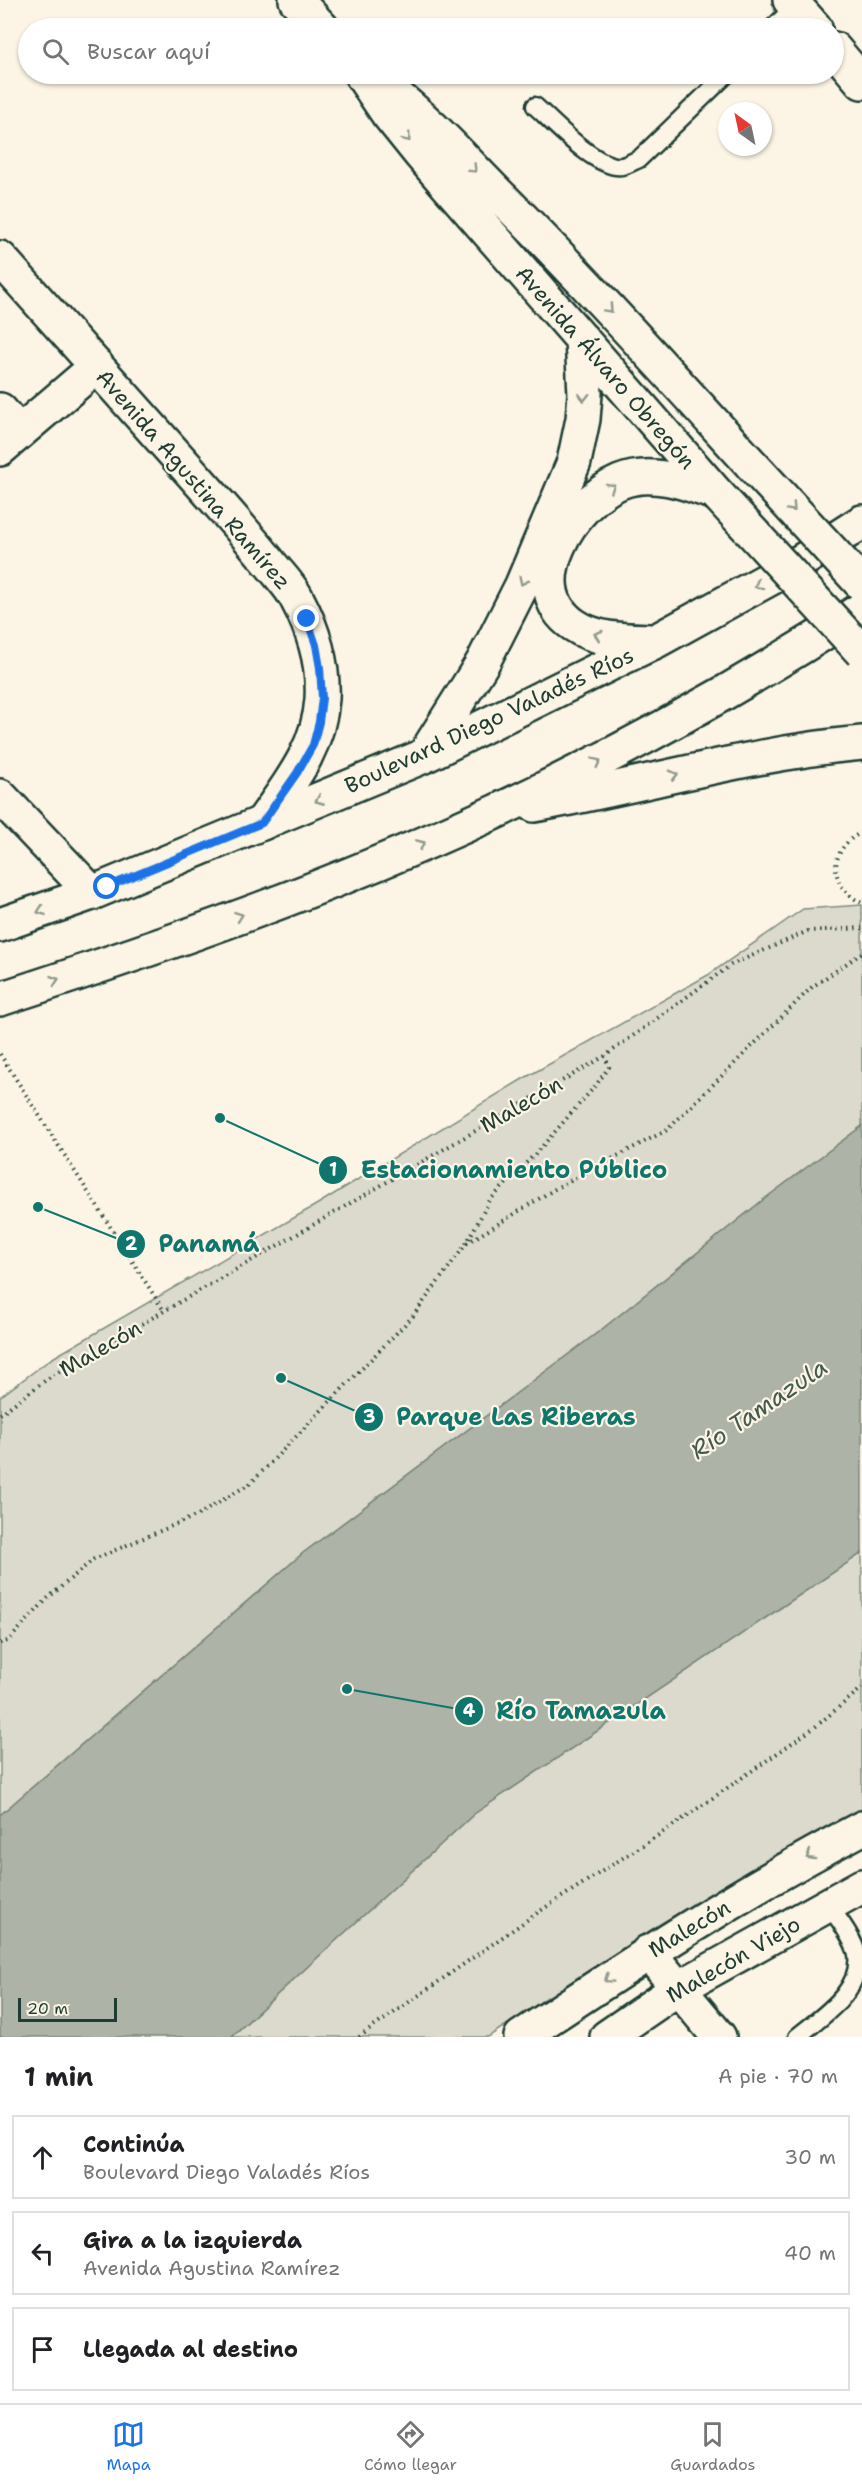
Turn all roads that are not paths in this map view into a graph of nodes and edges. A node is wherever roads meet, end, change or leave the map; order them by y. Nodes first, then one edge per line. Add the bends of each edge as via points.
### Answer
1 (296, 0) edge
2 (313, 18) edge
3 (844, 61) edge
4 (862, 82) edge
5 (368, 84) edge
6 (381, 84) edge
7 (717, 84) edge
8 (535, 106) dead end
9 (0, 258) edge
10 (582, 339) junction
11 (97, 366) junction
12 (6, 430) edge
13 (717, 494) junction
14 (862, 522) edge
15 (862, 584) edge
16 (862, 609) edge
17 (656, 641) junction
18 (862, 652) edge
19 (862, 743) edge
20 (424, 756) junction
21 (0, 796) edge
22 (494, 812) junction
23 (262, 823) junction
24 (92, 893) junction
25 (0, 925) edge
26 (0, 999) edge
27 (862, 1828) edge
28 (862, 1886) edge
29 (829, 1905) junction
30 (648, 1952) junction
31 (677, 1989) junction
32 (521, 2037) edge
33 (607, 2037) edge
34 (719, 2037) edge
35 (797, 2037) edge

1 - 2 main road
3 - 4 main road
5 -> 10 main road, Avenida Álvaro Obregón via 421,155
6 -> 15 main road, Avenida Álvaro Obregón, bridge via 515,211 602,301
7 - 8 lane via 639,159 621,166 603,162 581,147
9 - 11 main road, Avenida Agustina Ramírez
10 - 13 main road, Avenida Álvaro Obregón
10 -> 20 main road via 585,394 574,462 522,585 488,652
11 - 12 main road
11 - 23 main road, Avenida Agustina Ramírez via 249,536 296,596 307,619 320,668 319,722 313,745
17 -> 13 main road via 609,639 573,625 561,613 551,584 562,535 594,497 621,482 658,476
13 - 18 main road, Avenida Álvaro Obregón, bridge
14 -> 17 main road, Boulevard Diego Valadés Ríos via 800,562
22 -> 16 main road via 620,751 802,648
17 - 20 main road, Boulevard Diego Valadés Ríos
22 -> 19 main road via 609,792 779,753
20 -> 23 main road, Boulevard Diego Valadés Ríos
21 - 24 main road
26 -> 22 main road via 261,908
23 - 24 main road, Boulevard Diego Valadés Ríos
24 -> 25 main road, Boulevard Diego Valadés Ríos
27 -> 30 main road, Malecón
28 - 29 main road, Malecón Viejo
29 - 31 main road, Malecón Viejo
29 - 35 lane via 857,1954 858,1976 838,2004
30 - 31 main road
30 -> 32 main road, Malecón
31 - 33 main road, Malecón Viejo
31 - 34 main road

